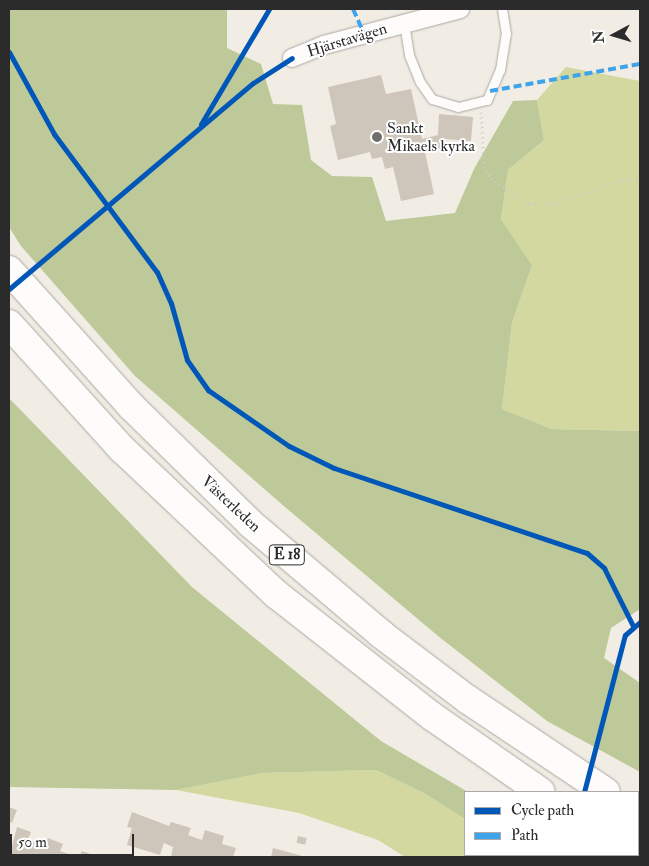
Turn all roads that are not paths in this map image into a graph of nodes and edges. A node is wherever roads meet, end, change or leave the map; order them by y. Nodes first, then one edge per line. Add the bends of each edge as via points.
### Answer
1 (460, 9) edge
2 (502, 9) edge
3 (404, 22) junction
4 (292, 58) dead end
5 (9, 270) edge
6 (9, 324) edge
7 (540, 791) edge
8 (604, 791) edge

1 - 3 street, Hjärstavägen
2 - 3 lane via 506,34 500,70 486,100 458,107 432,99 420,82 409,55
3 - 4 street, Hjärstavägen via 324,45
5 - 8 highway, Västerleden / E 18 via 131,406 264,535 381,634 467,700
6 - 7 highway, E 18 via 122,449 276,594 433,717

